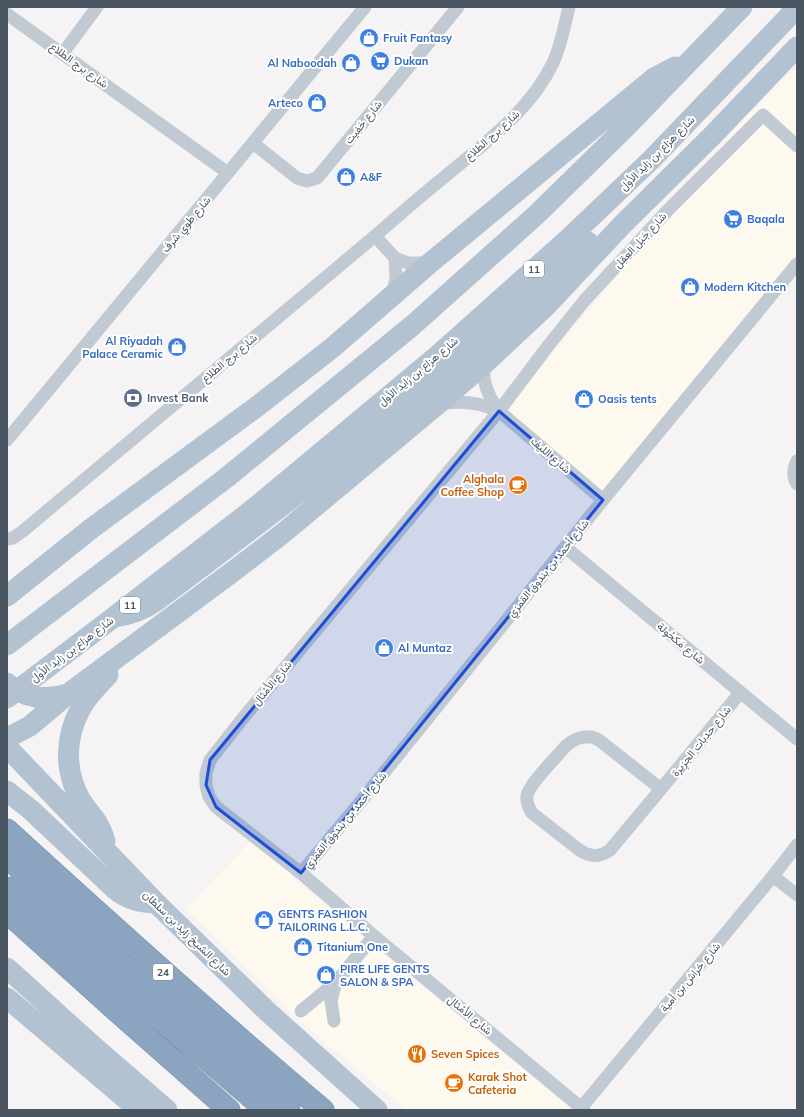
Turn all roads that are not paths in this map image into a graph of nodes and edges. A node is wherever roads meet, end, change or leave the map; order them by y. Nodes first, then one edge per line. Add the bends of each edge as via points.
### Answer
1 (97, 7) edge
2 (365, 7) edge
3 (458, 7) edge
4 (569, 7) edge
5 (742, 7) edge
6 (797, 8) edge
7 (7, 14) edge
8 (797, 47) edge
9 (63, 53) junction
10 (687, 64) junction
11 (253, 142) junction
12 (797, 146) edge
13 (228, 173) junction
14 (622, 225) junction
15 (375, 236) junction
16 (395, 258) junction
17 (430, 264) junction
18 (797, 264) edge
19 (391, 298) junction
20 (484, 364) junction
21 (438, 404) junction
22 (499, 411) junction
23 (7, 440) edge
24 (797, 461) edge
25 (797, 484) edge
26 (603, 500) junction
27 (257, 515) junction
28 (92, 528) junction
29 (7, 539) edge
30 (565, 547) junction
31 (7, 579) edge
32 (7, 596) edge
33 (139, 643) junction
34 (7, 645) edge
35 (7, 683) edge
36 (740, 693) junction
37 (68, 694) junction
38 (7, 698) edge
39 (7, 738) edge
40 (797, 739) edge
41 (7, 747) edge
42 (661, 789) junction
43 (7, 791) edge
44 (7, 830) edge
45 (797, 845) edge
46 (7, 851) edge
47 (112, 858) junction
48 (301, 873) junction
49 (773, 876) junction
50 (7, 888) edge
51 (797, 895) edge
52 (156, 903) junction
53 (7, 912) edge
54 (374, 936) junction
55 (7, 968) edge
56 (336, 982) junction
57 (7, 998) edge
58 (301, 1012) dead end
59 (334, 1021) dead end
60 (583, 1109) edge
61 (139, 1110) edge
62 (167, 1110) edge
63 (229, 1110) edge
64 (267, 1110) edge
65 (289, 1110) edge
66 (323, 1110) edge
67 (377, 1110) edge

1 - 9 street
2 - 11 street, شارع طوي شرف
3 - 11 street, شارع حَفِيت via 316,178 307,181 297,178
4 - 15 street, شارع برج الطلاع via 561,42 552,65 526,104 491,138
5 - 10 main road
6 - 27 main road, شارع هزاع بن زايد الأول / 11 via 652,159 567,240
7 - 9 street, شارع برج الطلاع
8 - 14 main road
9 - 13 street, شارع برج الطلاع
10 - 17 main road via 654,78
10 - 34 main road via 535,216 413,325 226,478
11 - 13 street, شارع طوي شرف
12 - 22 street, شارع جَبَل العِقِل via 763,115 669,209 584,301
13 - 23 street, شارع طوي شرف
14 - 20 main road via 547,305
14 - 27 main road via 591,240 400,411
15 - 16 street
15 - 29 street, شارع برج الطلاع via 23,531
16 - 17 street
16 - 19 street via 396,278
17 - 19 main road
18 - 26 street, شارع أحمد بن بندوق القمزي
19 - 28 main road via 258,405
20 - 21 main road
20 - 22 street, شارع الليف via 483,372 488,394
21 - 22 street, شارع الليف via 470,402
21 - 33 main road via 282,534
22 - 26 street, شارع الليف
22 - 48 street, شارع الأَمْثال via 210,760 206,785 209,797 216,807
24 - 25 street via 794,474
26 - 30 street, شارع أحمد بن بندوق القمزي
27 - 38 main road, شارع هزاع بن زايد الأول / 11, bridge via 114,617
28 - 31 main road via 53,548
28 - 32 main road
30 - 36 street, شارع مَكحُولة
30 - 48 street, شارع أحمد بن بندوق القمزي
33 - 37 main road
33 - 47 main road via 81,707 69,743 68,756 74,786 96,822
35 - 37 main road via 31,696 50,698
36 - 40 street, شارع مَكحُولة
36 - 42 street, شارع حدِبات الجزِيرة
37 - 39 main road via 30,726
41 - 47 main road, شارع الشيخ زايد بن سلطان
42 - 42 street, شارع حدِبات الجزِيرة via 610,850 597,856 583,853 532,813 527,802 530,789 563,748 583,737 599,740
43 - 52 main road via 31,810 116,890 132,900
44 - 66 highway, 24 via 130,943
45 - 49 street, شارع خراش بن أمية
46 - 65 highway via 22,872
47 - 52 main road, شارع الشيخ زايد بن سلطان
48 - 54 street, شارع الأَمْثال
49 - 51 street
49 - 60 street, شارع خراش بن أمية
50 - 64 highway
52 - 67 main road, شارع الشيخ زايد بن سلطان via 269,1013
53 - 63 highway
54 - 56 street
54 - 60 street, شارع الأَمْثال
55 - 62 main road
56 - 58 street
56 - 59 street via 331,1001
57 - 61 main road

